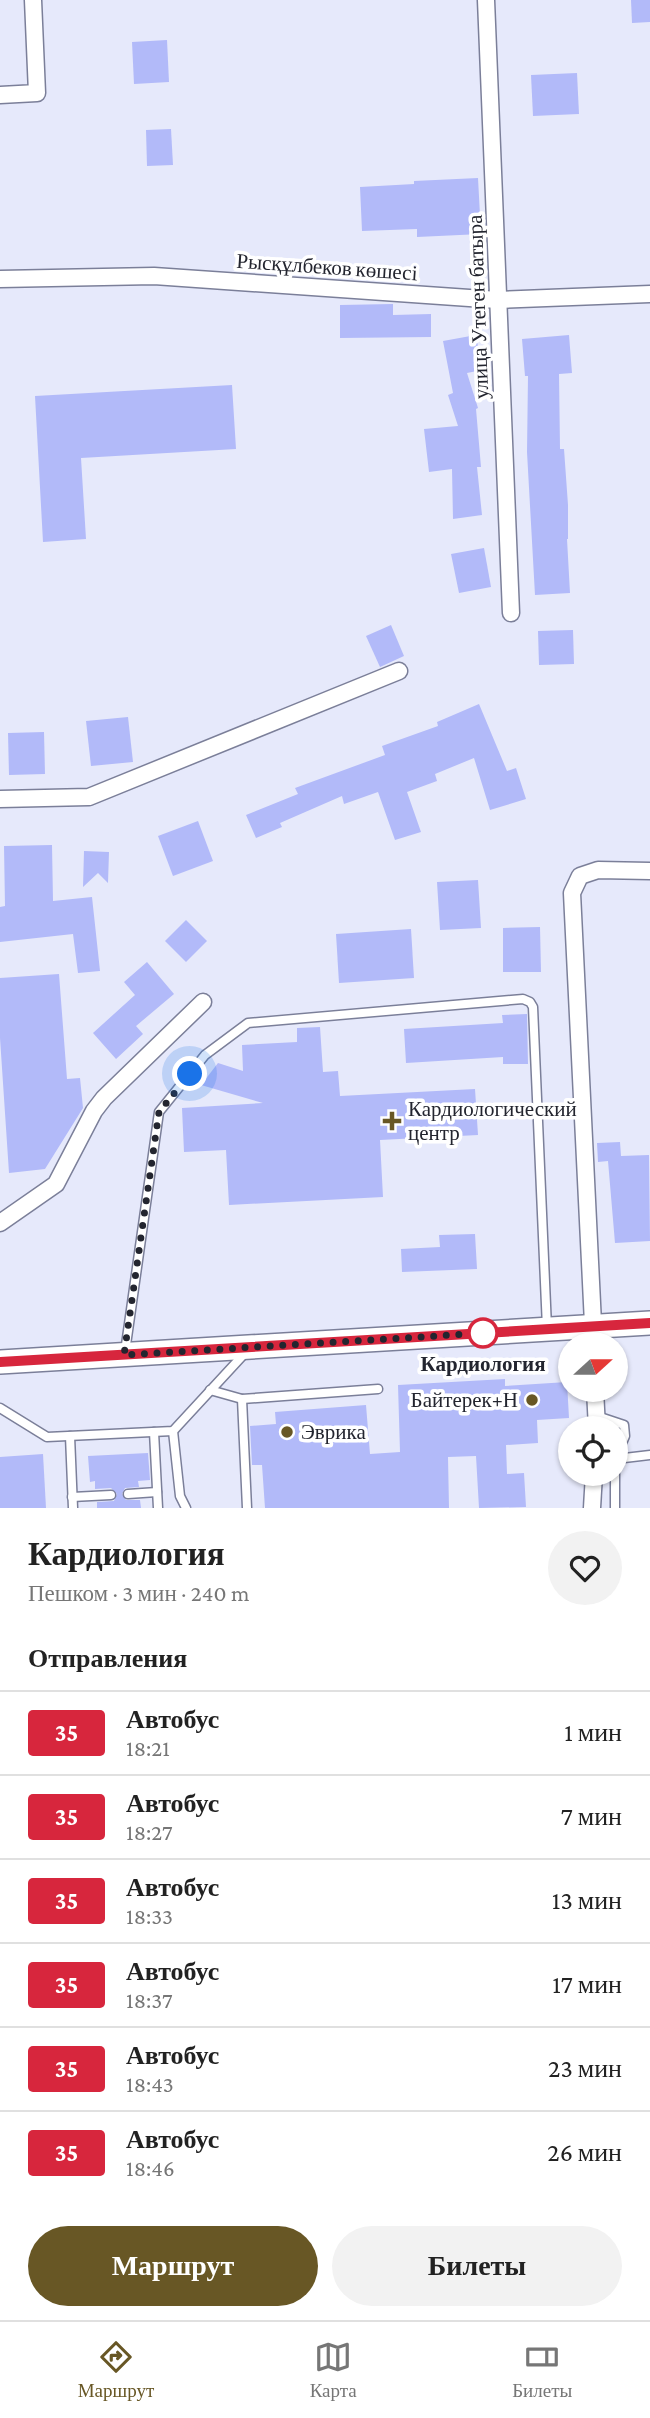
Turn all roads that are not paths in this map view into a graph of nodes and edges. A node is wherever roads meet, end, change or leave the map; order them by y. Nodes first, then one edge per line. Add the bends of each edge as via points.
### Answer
1 (33, 0) edge
2 (486, 0) edge
3 (0, 95) edge
4 (0, 279) edge
5 (650, 294) edge
6 (498, 300) junction
7 (512, 613) dead end
8 (400, 671) dead end
9 (0, 799) edge
10 (650, 871) edge
11 (204, 1002) dead end
12 (0, 1223) edge
13 (650, 1323) edge
14 (547, 1329) junction
15 (570, 1332) edge
16 (593, 1332) edge
17 (607, 1332) edge
18 (250, 1347) junction
19 (124, 1355) junction
20 (0, 1362) edge
21 (378, 1389) dead end
22 (210, 1390) junction
23 (242, 1399) junction
24 (0, 1408) edge
25 (173, 1431) junction
26 (154, 1432) junction
27 (70, 1436) junction
28 (650, 1455) edge
29 (628, 1457) edge
30 (593, 1486) edge
31 (615, 1486) edge
32 (157, 1492) junction
33 (128, 1494) dead end
34 (111, 1495) dead end
35 (72, 1497) junction
36 (73, 1508) edge
37 (158, 1508) edge
38 (186, 1508) edge
39 (247, 1508) edge
40 (592, 1508) edge
41 (615, 1508) edge

1 - 3 street via 37,93
2 - 6 street, улица Утеген батыра
4 - 6 street, Рысқұлбеков көшесі via 154,276
5 - 6 street, Рысқұлбеков көшесі
6 - 7 street, улица Утеген батыра
8 - 9 street via 89,797
10 - 16 street via 598,870 580,876 572,893
11 - 12 street via 104,1098 57,1184
13 - 17 main road
14 - 15 main road
14 - 18 main road
14 - 19 lane via 533,1007 523,999 248,1023 205,1055 159,1112
18 - 19 main road
18 - 22 lane
19 - 20 main road
21 - 23 lane
22 - 23 lane
22 - 25 lane
23 - 39 lane
24 - 27 lane via 47,1437
25 - 26 lane
25 - 38 lane via 180,1496
26 - 27 lane
26 - 32 lane
27 - 35 lane
28 - 29 lane
30 - 40 street
31 - 41 lane
32 - 33 lane
32 - 37 lane
34 - 35 lane
35 - 36 lane

